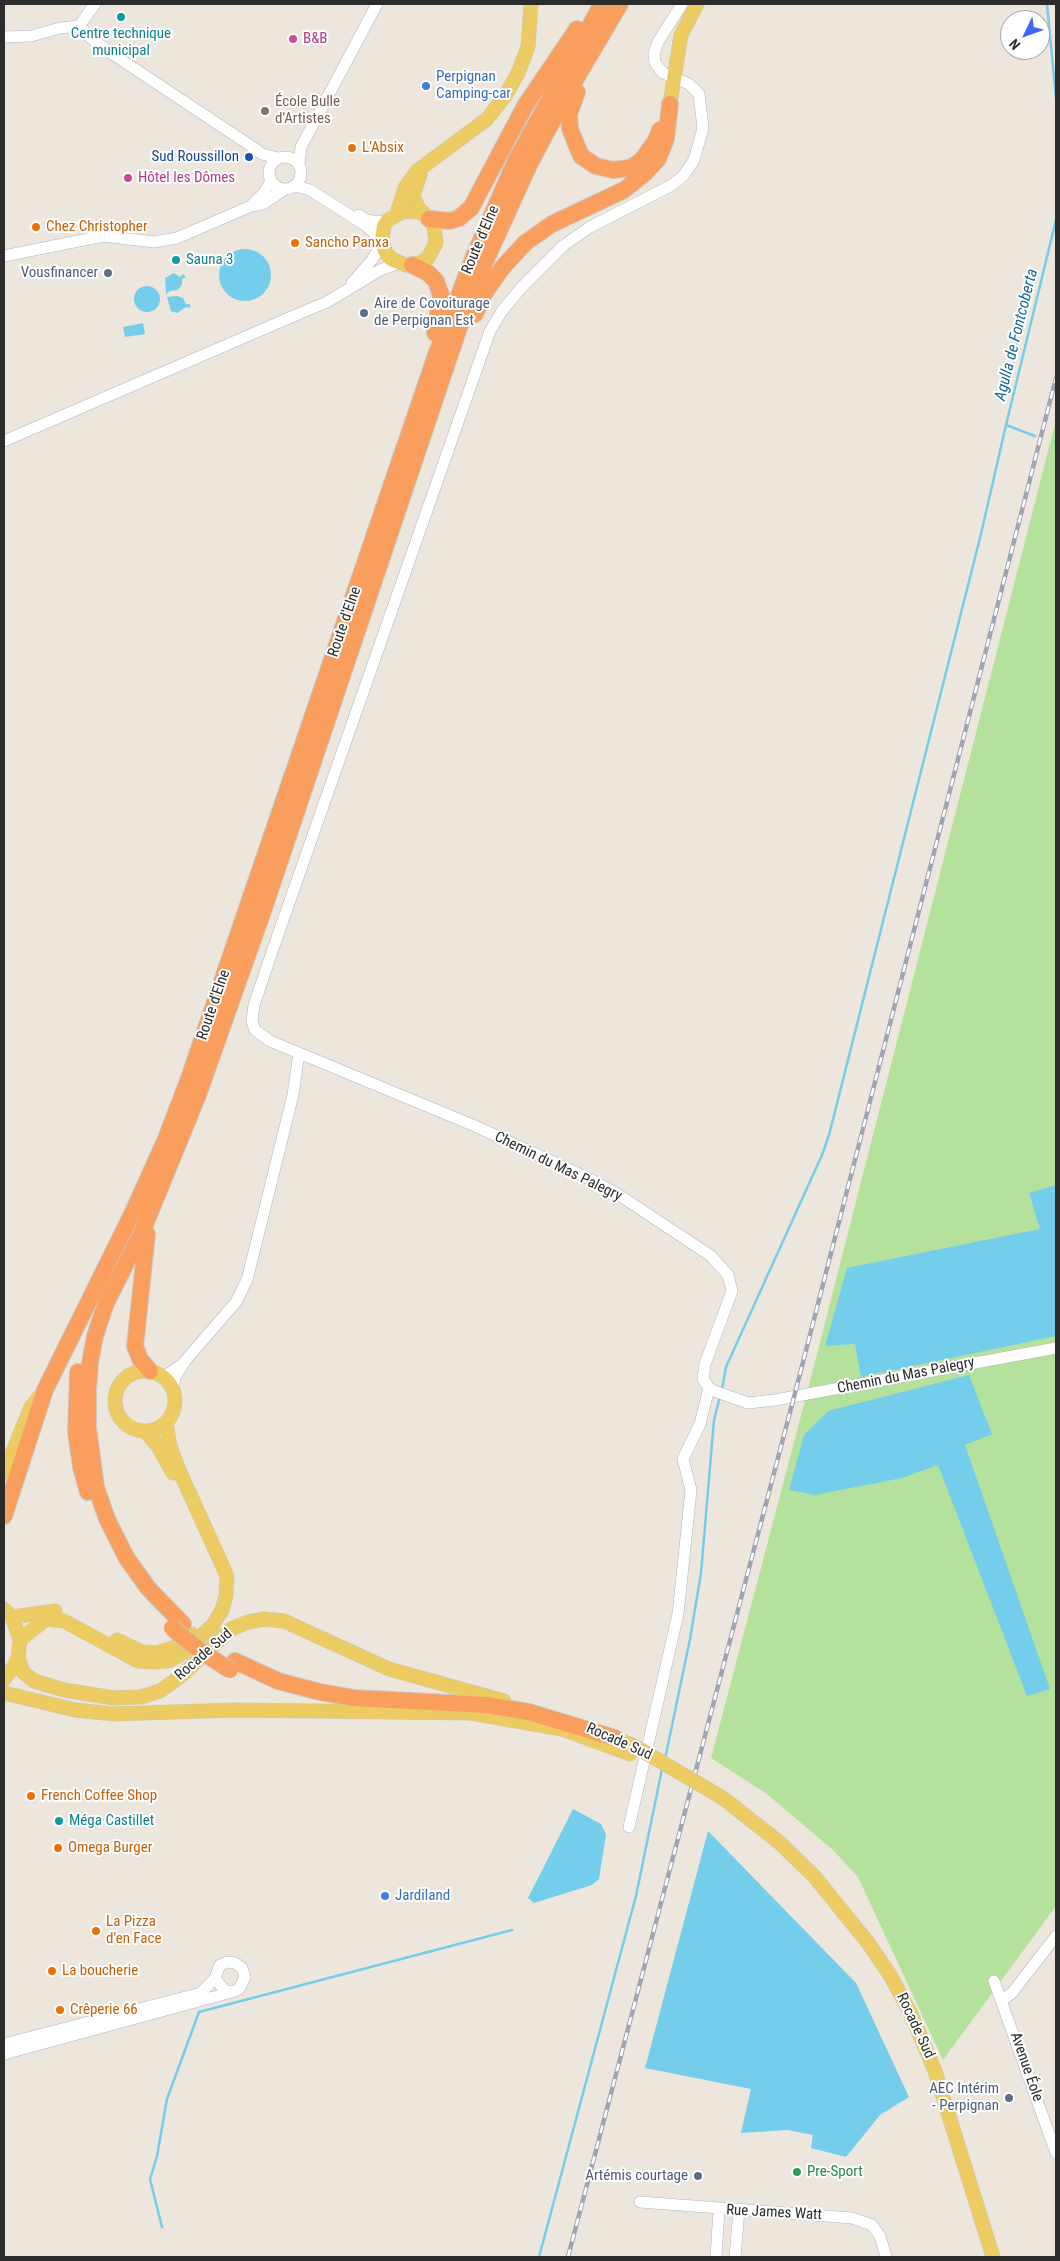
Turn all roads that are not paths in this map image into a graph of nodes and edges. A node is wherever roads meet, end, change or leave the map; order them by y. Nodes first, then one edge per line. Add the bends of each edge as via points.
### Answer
1 (95, 4) edge
2 (377, 4) edge
3 (531, 4) edge
4 (593, 4) edge
5 (602, 4) edge
6 (620, 4) edge
7 (627, 4) edge
8 (682, 4) edge
9 (697, 4) edge
10 (79, 26) junction
11 (4, 37) edge
12 (674, 78) junction
13 (670, 104) junction
14 (301, 147) junction
15 (262, 154) junction
16 (283, 158) junction
17 (432, 158) junction
18 (300, 169) junction
19 (270, 176) junction
20 (290, 188) junction
21 (251, 206) junction
22 (392, 217) junction
23 (427, 217) junction
24 (382, 241) junction
25 (4, 256) edge
26 (406, 264) junction
27 (340, 294) junction
28 (4, 441) edge
29 (420, 448) junction
30 (331, 662) junction
31 (299, 1053) junction
32 (198, 1095) junction
33 (114, 1251) junction
34 (1056, 1348) edge
35 (185, 1361) junction
36 (157, 1374) junction
37 (173, 1389) junction
38 (45, 1390) junction
39 (712, 1390) junction
40 (166, 1423) junction
41 (146, 1432) junction
42 (4, 1473) edge
43 (4, 1516) edge
44 (8, 1613) edge
45 (177, 1626) junction
46 (20, 1640) junction
47 (18, 1658) junction
48 (232, 1665) junction
49 (4, 1679) edge
50 (4, 1693) edge
51 (393, 1710) junction
52 (615, 1738) junction
53 (635, 1751) junction
54 (721, 1801) junction
55 (629, 1827) dead end
56 (1056, 1936) edge
57 (215, 1978) junction
58 (994, 1981) dead end
59 (232, 1992) junction
60 (1002, 2000) junction
61 (4, 2044) edge
62 (4, 2054) edge
63 (1056, 2153) edge
64 (640, 2202) dead end
65 (719, 2209) junction
66 (739, 2210) junction
67 (716, 2257) edge
68 (735, 2257) edge
69 (886, 2257) edge
70 (986, 2257) edge
71 (994, 2257) edge

1 - 10 street
2 - 14 street
3 - 17 main road via 528,47 505,96 487,119
4 - 23 highway via 525,106 471,208 450,221
5 - 30 highway, Route d'Elne via 516,160 474,256 436,355
6 - 29 highway, Route d'Elne via 528,165 460,325
7 - 13 highway via 572,102 569,114 574,142 581,156 596,166 613,170 630,168 641,161 655,142
8 - 12 street via 654,52 655,63
9 - 12 main road via 682,35
10 - 11 street via 31,36
10 - 15 street via 111,53
12 - 13 main road
12 - 31 street, Chemin du Mas Palegry via 697,91 702,128 694,160 684,175 660,193 590,227 564,245 521,288 490,331 254,1005 252,1021 255,1030 270,1041
13 - 29 highway via 666,139 658,159 645,173 624,190 537,233 502,268 484,294
14 - 16 street
14 - 18 street
15 - 16 street
15 - 19 street
16 - 18 street
16 - 19 street via 270,166
17 - 22 main road via 406,188
17 - 23 main road via 419,177 413,196
18 - 20 street
18 - 22 street via 366,220 378,222
19 - 20 street via 277,187
19 - 21 street via 264,193
20 - 21 street via 263,204
20 - 24 street via 310,190 364,225
21 - 25 street via 177,238 154,242 103,236
22 - 23 main road via 411,210
22 - 24 main road via 382,233
23 - 26 main road via 436,234 433,251 420,262
24 - 26 main road via 391,259
24 - 27 street via 358,277
26 - 27 street via 380,270
26 - 30 highway via 428,273 436,281 441,295 440,310 432,344 364,546
27 - 28 street
29 - 32 highway, Route d'Elne
30 - 33 highway, Route d'Elne via 188,1081 165,1141
31 - 35 street via 293,1095 247,1280 236,1302
31 - 39 street, Chemin du Mas Palegry via 475,1126 590,1180 616,1193 711,1256 728,1275 732,1291 705,1364 703,1379
32 - 36 highway via 193,1117 145,1240 135,1346 140,1359
32 - 45 highway via 142,1232 106,1303 95,1336 88,1390 91,1458 96,1487 107,1519 126,1557
33 - 38 highway
33 - 45 highway via 85,1330 78,1372 76,1432 81,1467 99,1526 117,1561 139,1595
34 - 39 street, Chemin du Mas Palegry via 776,1400 748,1403
35 - 36 street
35 - 37 street via 175,1377
36 - 37 main road
36 - 41 main road via 131,1374 120,1385 115,1400 119,1416 126,1425
37 - 40 main road via 175,1400
38 - 42 main road via 31,1407
38 - 43 highway
39 - 55 street via 683,1459 691,1490 678,1614
40 - 41 main road
40 - 46 main road via 170,1446 227,1576 222,1610 213,1625 183,1653 169,1661 138,1661 64,1620 46,1619
41 - 44 main road via 174,1475 217,1574 218,1587 210,1614 188,1637 173,1648 157,1653 142,1652 126,1645 71,1614 52,1611
44 - 46 main road
45 - 48 highway
46 - 47 main road
47 - 49 main road
47 - 52 main road, Rocade Sud via 23,1672 34,1680 64,1690 114,1698 141,1697 160,1691 181,1676 230,1629 248,1622 284,1621 389,1669 559,1716
48 - 51 highway via 274,1690 313,1700
48 - 52 highway via 320,1692 354,1698 486,1705 529,1712
50 - 51 main road, Rocade Sud via 75,1710 114,1714
51 - 53 main road, Rocade Sud via 470,1712 503,1717 562,1729
52 - 53 main road, Rocade Sud
53 - 54 main road, Rocade Sud, bridge
54 - 70 main road, Rocade Sud via 809,1881 864,1948 884,1979 928,2072
54 - 71 main road, Rocade Sud via 780,1844 814,1876 851,1920 890,1975 935,2071
56 - 60 street via 1021,1983
57 - 59 street via 224,1990
57 - 59 street via 220,1965 235,1962 245,1977 244,1984
57 - 61 street via 201,1993
58 - 60 street, Avenue Éole
59 - 62 street
60 - 63 street, Avenue Éole
64 - 65 street, Rue James Watt
65 - 66 street, Rue James Watt
65 - 67 street
66 - 68 street
66 - 69 street, Rue James Watt via 852,2218 872,2225 880,2236

